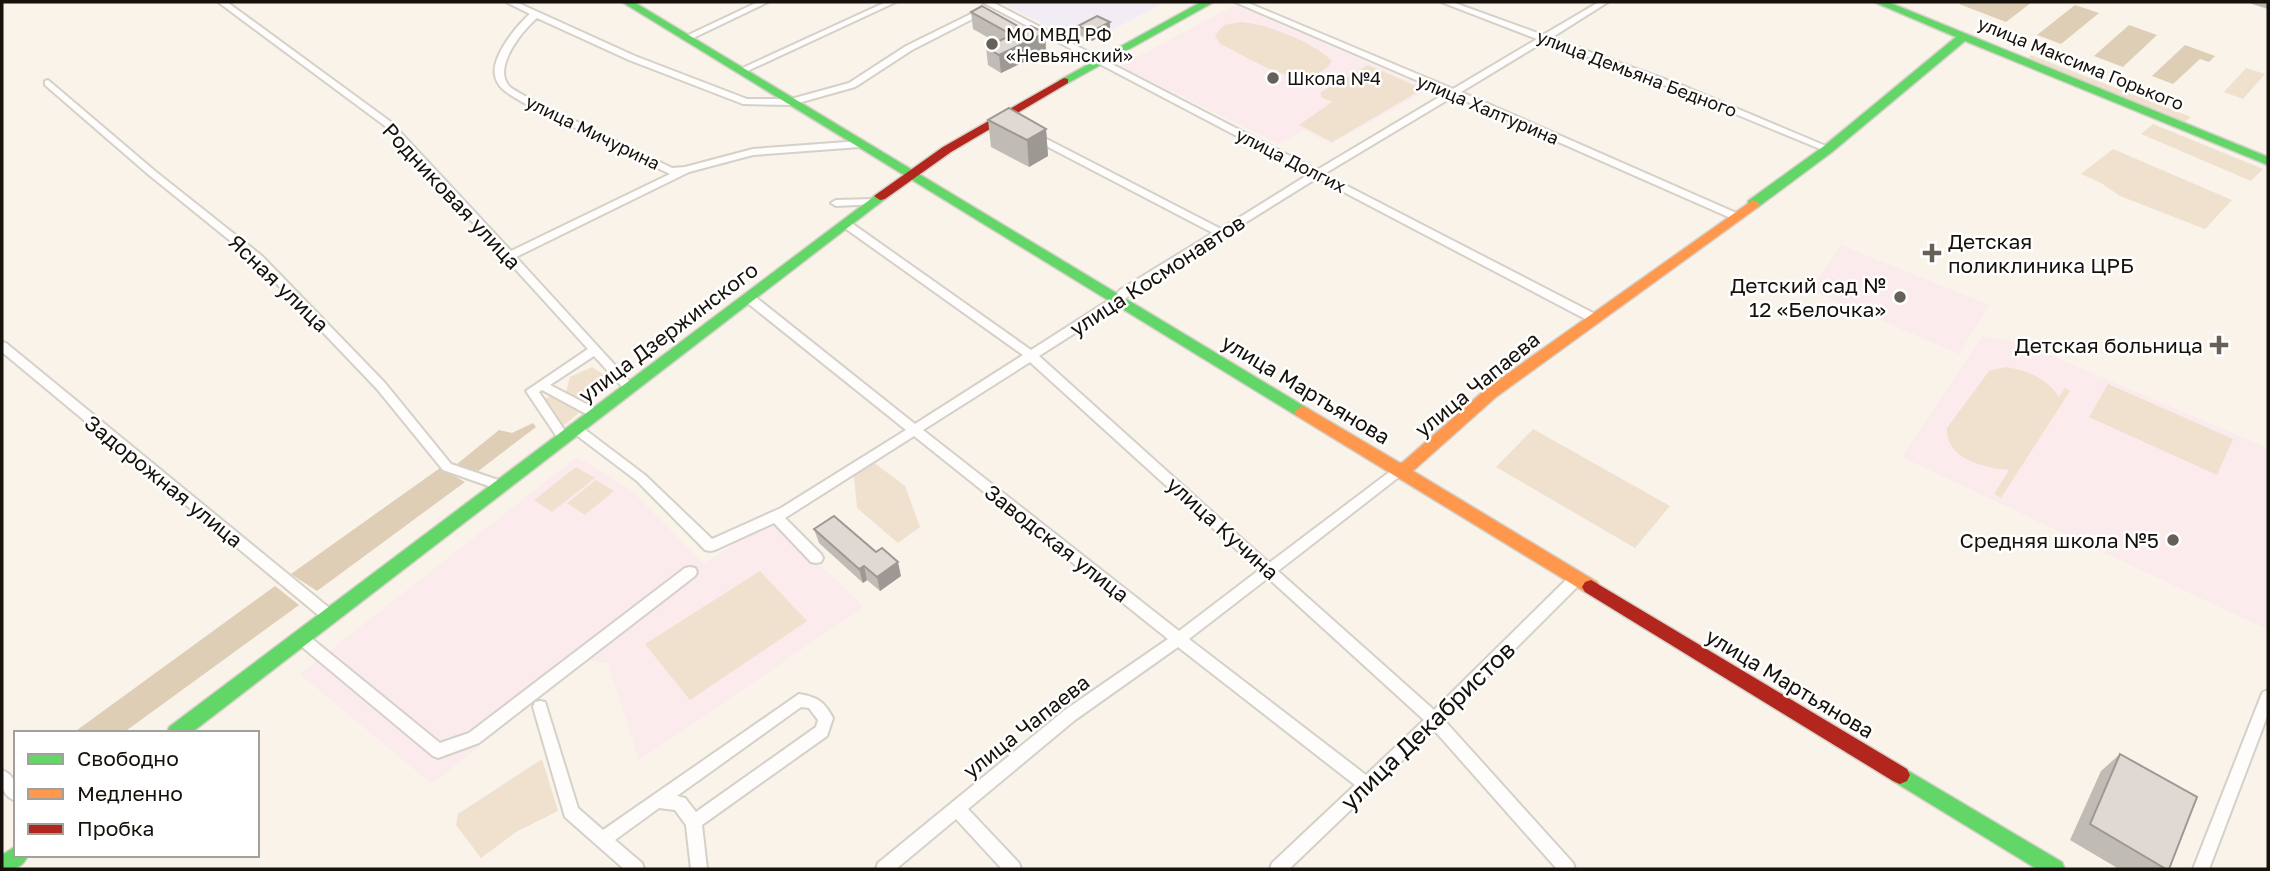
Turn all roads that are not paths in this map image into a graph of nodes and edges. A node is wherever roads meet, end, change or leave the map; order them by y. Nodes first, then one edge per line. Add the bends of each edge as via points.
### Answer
1 (222, 2) edge
2 (510, 2) edge
3 (626, 2) edge
4 (764, 2) edge
5 (892, 2) edge
6 (1209, 2) edge
7 (1239, 2) edge
8 (1445, 2) edge
9 (1604, 2) edge
10 (1879, 2) edge
11 (990, 4) edge
12 (537, 14) junction
13 (1964, 36) junction
14 (1545, 37) junction
15 (686, 38) junction
16 (1098, 61) junction
17 (740, 71) junction
18 (48, 83) dead end
19 (1454, 92) junction
20 (791, 102) junction
21 (998, 117) junction
22 (1015, 126) edge
23 (1026, 132) edge
24 (860, 144) junction
25 (1828, 149) junction
26 (2268, 161) edge
27 (686, 170) junction
28 (910, 173) junction
29 (1317, 174) junction
30 (874, 202) junction
31 (836, 203) dead end
32 (1737, 217) junction
33 (846, 224) junction
34 (1221, 233) junction
35 (508, 257) junction
36 (749, 298) junction
37 (1118, 300) junction
38 (1595, 319) junction
39 (2, 346) edge
40 (595, 350) junction
41 (1030, 355) junction
42 (541, 385) junction
43 (629, 387) junction
44 (594, 413) junction
45 (915, 430) junction
46 (569, 432) junction
47 (1400, 470) junction
48 (500, 485) junction
49 (776, 517) junction
50 (816, 558) dead end
51 (1270, 570) junction
52 (690, 572) dead end
53 (1576, 579) junction
54 (328, 615) junction
55 (300, 637) junction
56 (1179, 639) junction
57 (2268, 696) edge
58 (541, 708) dead end
59 (1434, 720) junction
60 (179, 731) edge
61 (2, 777) edge
62 (1367, 785) junction
63 (14, 792) edge
64 (657, 801) junction
65 (956, 808) junction
66 (694, 822) junction
67 (603, 840) junction
68 (636, 869) edge
69 (699, 869) edge
70 (884, 869) edge
71 (1013, 869) edge
72 (1278, 869) edge
73 (1567, 869) edge
74 (2055, 869) edge
75 (2202, 869) edge

1 - 35 street, Родниковая улица via 388,124
2 - 12 street
3 - 15 main road, улица Мартьянова
4 - 15 street
5 - 17 street
6 - 16 main road, улица Дзержинского
7 - 19 street, улица Халтурина
8 - 14 street, улица Демьяна Бедного
9 - 14 street, улица Космонавтов
10 - 13 main road, улица Максима Горького
11 - 16 street, улица Долгих
11 - 20 street via 852,85
12 - 20 street via 632,58 746,102
12 - 27 street, улица Мичурина via 523,25 500,59 499,75 505,87 636,155 671,171
13 - 25 main road, улица Чапаева
13 - 26 main road, улица Максима Горького
14 - 19 street, улица Космонавтов
14 - 25 street, улица Демьяна Бедного
15 - 17 main road, улица Мартьянова
16 - 21 main road, улица Дзержинского
16 - 29 street, улица Долгих
17 - 20 main road, улица Мартьянова
18 - 48 street, Ясная улица via 258,258 381,386 447,467
19 - 29 street, улица Космонавтов
19 - 32 street, улица Халтурина
20 - 24 main road, улица Мартьянова
21 - 22 street
21 - 28 main road, улица Дзержинского
23 - 34 street
24 - 27 street via 753,152
24 - 28 main road, улица Мартьянова
25 - 32 main road, улица Чапаева
27 - 35 street
28 - 30 main road, улица Дзержинского
28 - 37 main road, улица Мартьянова
29 - 34 street, улица Космонавтов
29 - 38 street, улица Долгих
30 - 31 street
30 - 33 main road, улица Дзержинского
32 - 38 main road, улица Чапаева
33 - 36 main road, улица Дзержинского
33 - 41 street, улица Кучина
34 - 37 street, улица Космонавтов
35 - 40 street, Родниковая улица
36 - 43 main road, улица Дзержинского
36 - 45 street, Заводская улица
37 - 41 street, улица Космонавтов
37 - 47 main road, улица Мартьянова
38 - 47 main road, улица Чапаева via 1491,393
39 - 54 street, Задорожная улица
40 - 42 street
40 - 43 street, Родниковая улица
41 - 45 street, улица Космонавтов
41 - 51 street, улица Кучина
42 - 44 street
42 - 46 street via 532,391
43 - 44 main road, улица Дзержинского
44 - 46 main road, улица Дзержинского
45 - 49 street, улица Космонавтов
45 - 56 street, Заводская улица
46 - 48 main road, улица Дзержинского
46 - 49 street, улица Космонавтов via 642,478 710,546
47 - 51 street, улица Чапаева
47 - 53 main road, улица Мартьянова
48 - 54 main road, улица Дзержинского
49 - 50 street
51 - 56 street, улица Чапаева
51 - 59 street, улица Кучина
52 - 55 street via 474,738 438,751
53 - 59 street, улица Декабристов
53 - 74 main road, улица Мартьянова
54 - 55 main road, улица Дзержинского
55 - 60 main road, улица Дзержинского
56 - 62 street, Заводская улица
56 - 65 street, улица Чапаева via 1070,715
57 - 75 street
58 - 67 street via 571,812
59 - 62 street, улица Декабристов
59 - 73 street, улица Кучина
61 - 63 street
62 - 72 street, улица Декабристов
64 - 66 street via 679,803
64 - 66 street via 799,700 813,703 826,718 822,730
64 - 67 street
65 - 70 street, улица Чапаева
65 - 71 street
66 - 69 street
67 - 68 street

